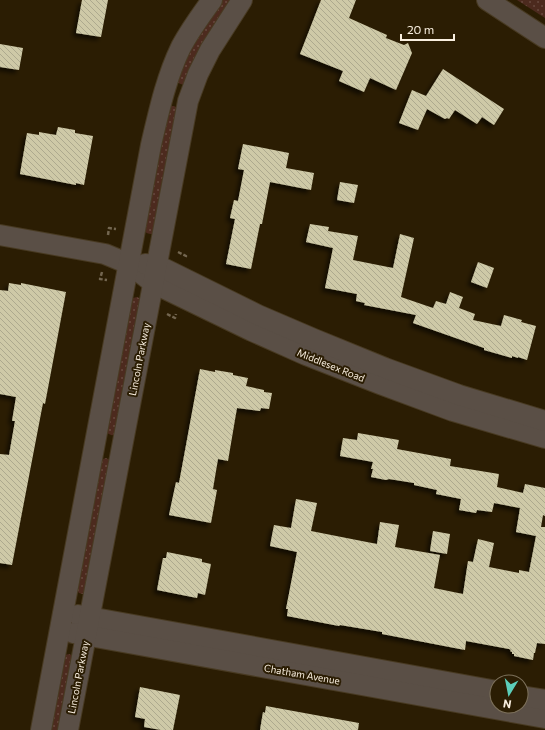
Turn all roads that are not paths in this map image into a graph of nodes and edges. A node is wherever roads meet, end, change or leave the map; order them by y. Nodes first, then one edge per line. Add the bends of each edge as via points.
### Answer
1 (212, 0) edge
2 (242, 0) edge
3 (487, 0) edge
4 (545, 38) edge
5 (164, 90) junction
6 (188, 100) junction
7 (0, 236) edge
8 (129, 264) junction
9 (155, 274) junction
10 (456, 403) junction
11 (545, 421) edge
12 (545, 438) edge
13 (95, 445) junction
14 (122, 450) junction
15 (61, 621) junction
16 (88, 626) junction
17 (400, 683) junction
18 (489, 690) edge
19 (529, 697) edge
20 (545, 700) edge
21 (545, 718) edge
22 (41, 730) edge
23 (68, 730) edge

1 - 5 street via 182,47
2 - 6 street, Lincoln Parkway via 210,50
3 - 4 street
5 - 6 street
5 - 8 street
6 - 9 street, Lincoln Parkway
7 - 8 street, Middlesex Road via 99,252
8 - 9 street, Middlesex Road
8 - 13 street
9 - 10 street, Middlesex Road via 252,331 306,355 380,384
9 - 14 street, Lincoln Parkway
10 - 11 street, Middlesex Road
10 - 12 street, Middlesex Road
13 - 14 street
13 - 15 street
14 - 16 street, Lincoln Parkway
15 - 16 street, Chatham Avenue
15 - 22 street
16 - 17 street, Chatham Avenue
16 - 23 street, Lincoln Parkway
17 - 18 street, Chatham Avenue
17 - 21 street, Chatham Avenue
19 - 20 street

